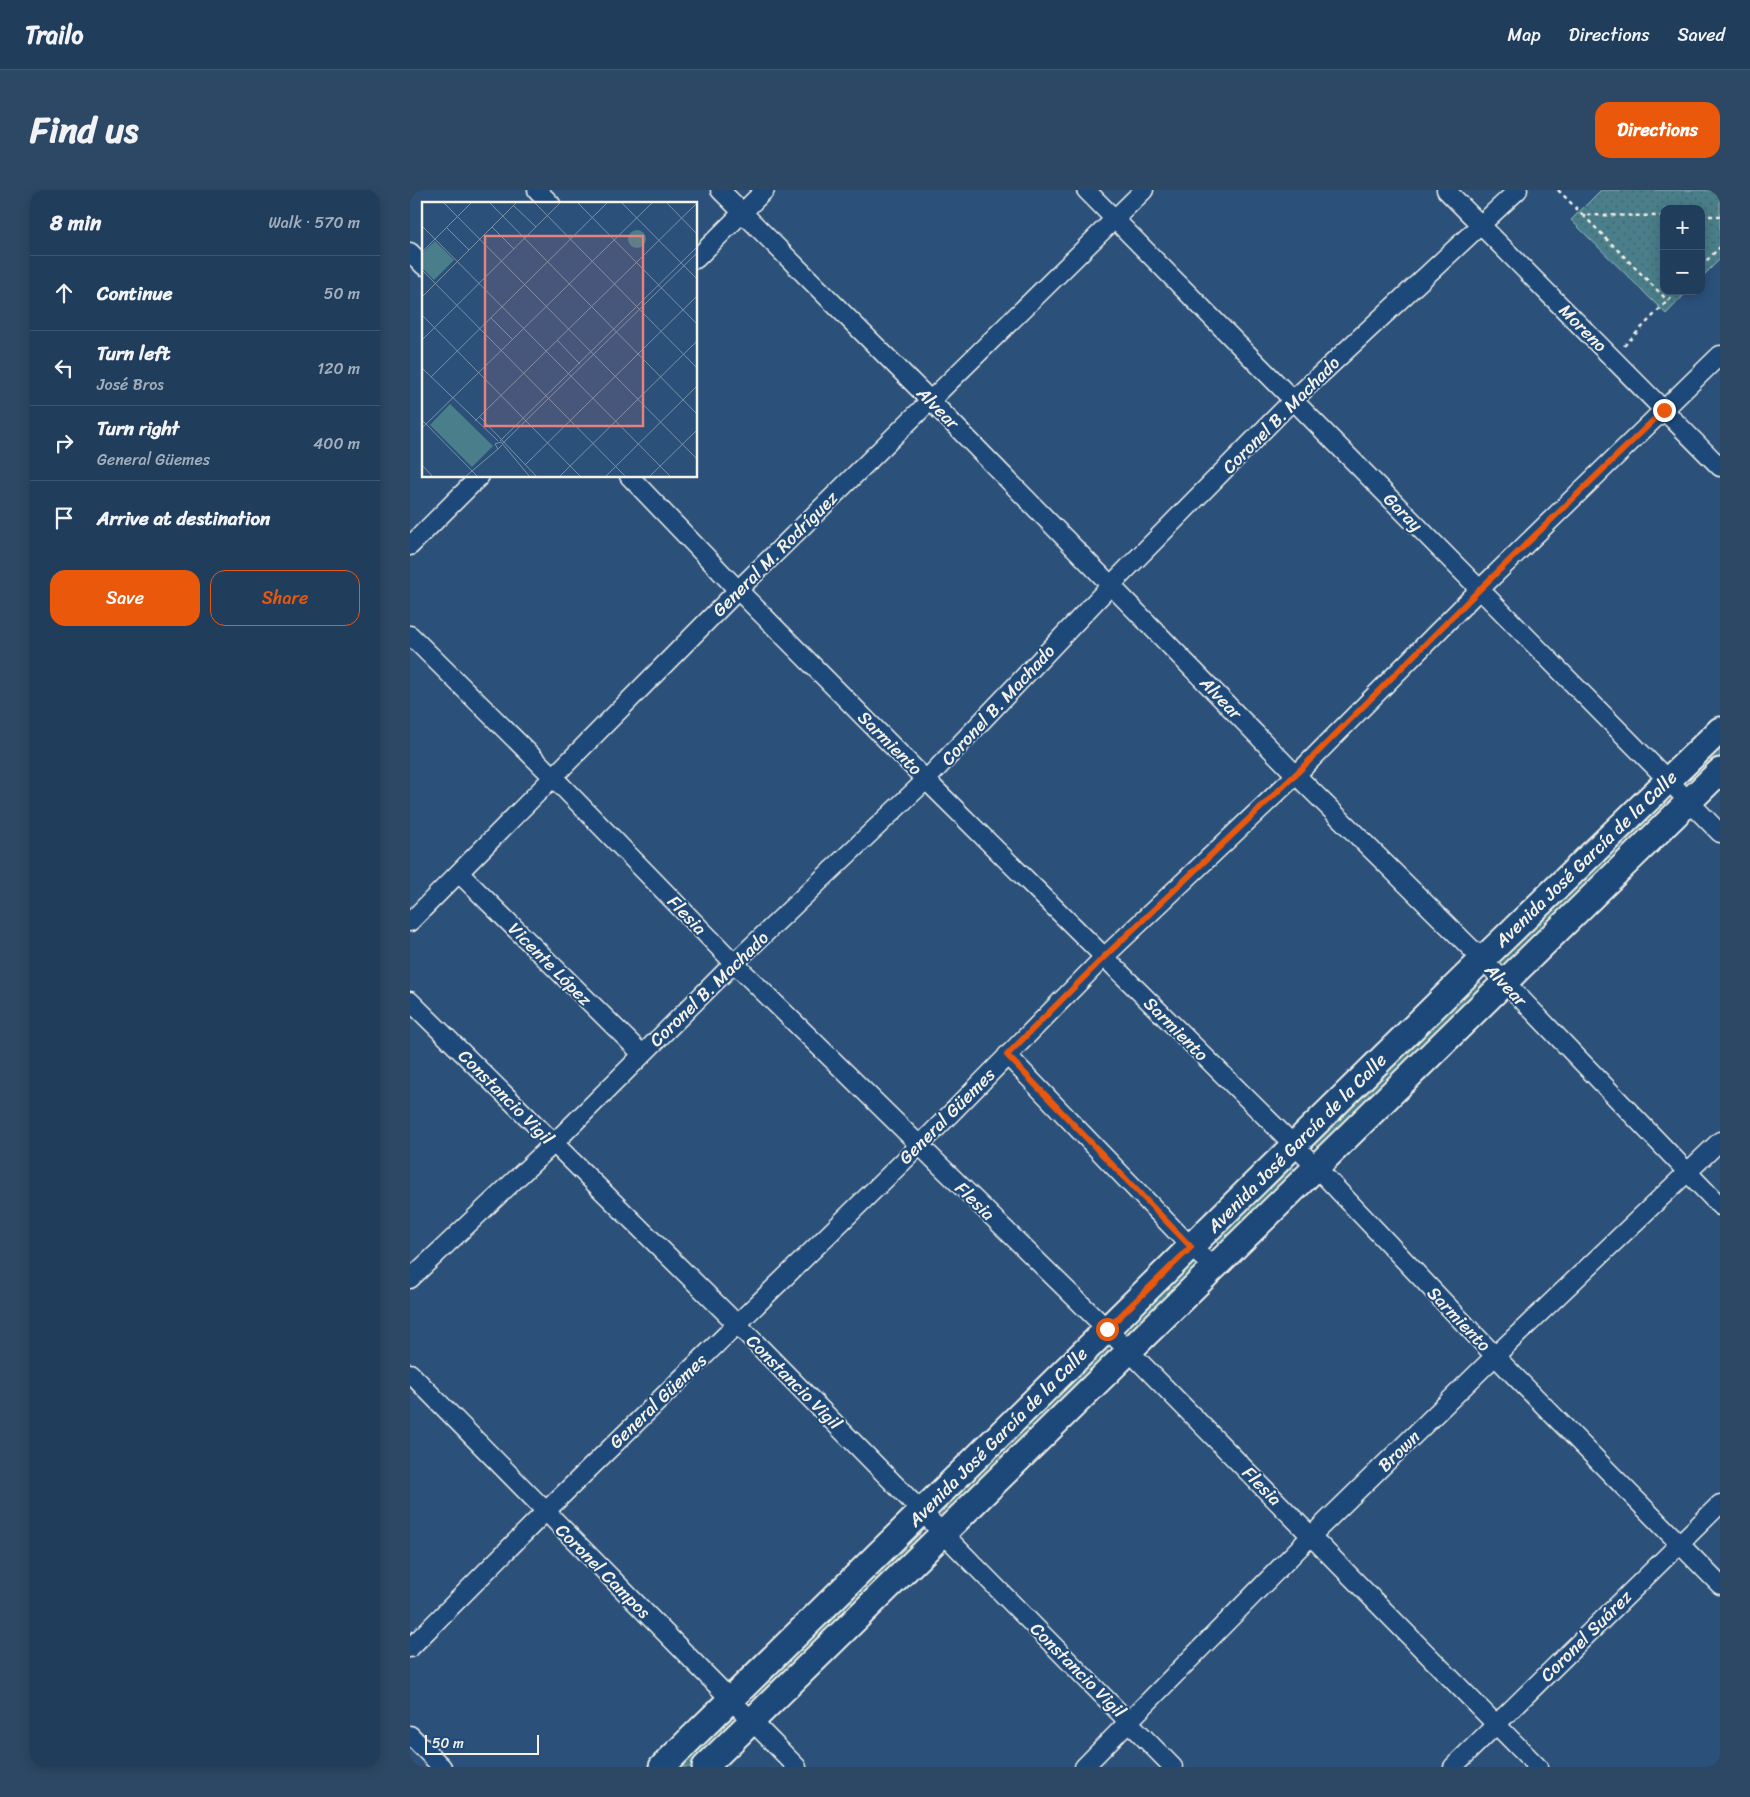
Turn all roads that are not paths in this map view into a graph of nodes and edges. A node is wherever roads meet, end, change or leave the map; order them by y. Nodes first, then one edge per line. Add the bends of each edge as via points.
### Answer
1 (537, 190) edge
2 (720, 190) edge
3 (764, 190) edge
4 (1086, 190) edge
5 (1144, 190) edge
6 (1446, 190) edge
7 (1518, 190) edge
8 (549, 202) edge
9 (742, 212) junction
10 (1114, 218) junction
11 (1480, 225) junction
12 (410, 252) edge
13 (698, 256) edge
14 (422, 264) edge
15 (1720, 355) edge
16 (1293, 400) junction
17 (931, 401) junction
18 (1664, 410) junction
19 (1720, 467) edge
20 (478, 478) edge
21 (631, 478) edge
22 (410, 546) edge
23 (1111, 585) junction
24 (738, 590) junction
25 (1479, 590) junction
26 (410, 635) edge
27 (1720, 730) edge
28 (1720, 771) edge
29 (1296, 774) junction
30 (552, 776) junction
31 (926, 780) junction
32 (1669, 781) junction
33 (1689, 801) junction
34 (1720, 833) edge
35 (459, 873) junction
36 (410, 922) edge
37 (1103, 958) junction
38 (1482, 960) junction
39 (734, 963) junction
40 (1505, 982) junction
41 (410, 1001) edge
42 (642, 1054) junction
43 (1007, 1055) junction
44 (1720, 1141) edge
45 (553, 1144) junction
46 (919, 1146) junction
47 (1294, 1146) junction
48 (1316, 1168) junction
49 (1688, 1173) junction
50 (1720, 1206) edge
51 (1191, 1247) junction
52 (1213, 1267) junction
53 (410, 1279) edge
54 (737, 1324) junction
55 (1107, 1329) junction
56 (1129, 1351) junction
57 (1495, 1356) junction
58 (410, 1373) edge
59 (1720, 1504) edge
60 (545, 1512) junction
61 (922, 1512) junction
62 (942, 1533) junction
63 (1311, 1536) junction
64 (1680, 1544) junction
65 (1720, 1585) edge
66 (410, 1648) edge
67 (732, 1700) junction
68 (752, 1720) junction
69 (1129, 1723) junction
70 (1496, 1724) junction
71 (410, 1735) edge
72 (442, 1767) edge
73 (662, 1767) edge
74 (705, 1767) edge
75 (797, 1767) edge
76 (1084, 1767) edge
77 (1173, 1767) edge
78 (1453, 1767) edge
79 (1538, 1767) edge

1 - 8 street
2 - 9 street, Alvear
3 - 9 street
4 - 10 street, Garay
5 - 10 street, General M. Rodríguez
6 - 11 street, Moreno
7 - 11 street, Coronel B. Machado
9 - 13 street
9 - 17 street, Alvear
10 - 16 street, Garay
10 - 17 street, General M. Rodríguez
11 - 16 street, Coronel B. Machado
11 - 18 street, Moreno
12 - 14 street
15 - 18 street, General Güemes
16 - 23 street, Coronel B. Machado
16 - 25 street, Garay
17 - 23 street, Alvear
17 - 24 street, General M. Rodríguez
18 - 19 street, Moreno
18 - 25 street, General Güemes
20 - 22 street
21 - 24 street, Sarmiento
23 - 29 street, Alvear
23 - 31 street, Coronel B. Machado
24 - 30 street, General M. Rodríguez
24 - 31 street, Sarmiento
25 - 29 street, General Güemes
25 - 32 street, Garay
26 - 30 street, Flesia
27 - 32 main road, Avenida José García de la Calle
28 - 33 main road, Avenida José García de la Calle
29 - 37 street, General Güemes
29 - 38 street, Alvear
30 - 35 street, General M. Rodríguez
30 - 39 street, Flesia
31 - 37 street, Sarmiento
31 - 39 street, Coronel B. Machado
32 - 33 street, Garay
32 - 38 main road, Avenida José García de la Calle
33 - 34 street, Garay
33 - 40 main road, Avenida José García de la Calle
35 - 36 street, General M. Rodríguez
35 - 42 street, Vicente López
37 - 43 street, General Güemes
37 - 47 street, Sarmiento
38 - 40 street, Alvear
38 - 47 main road, Avenida José García de la Calle
39 - 42 street, Coronel B. Machado
39 - 46 street, Flesia
40 - 48 main road, Avenida José García de la Calle
40 - 49 street, Alvear
41 - 45 street, Constancio Vigil
42 - 45 street, Coronel B. Machado
43 - 46 street, General Güemes
43 - 51 street
44 - 49 street, Brown
45 - 53 street, Coronel B. Machado
45 - 54 street, Constancio Vigil
46 - 54 street, General Güemes
46 - 55 street, Flesia
47 - 48 street, Sarmiento
47 - 51 main road, Avenida José García de la Calle
48 - 52 main road, Avenida José García de la Calle
48 - 57 street, Sarmiento
49 - 50 street, Alvear
49 - 57 street, Brown
51 - 52 street
51 - 55 main road, Avenida José García de la Calle
52 - 56 main road, Avenida José García de la Calle
54 - 60 street, General Güemes
54 - 61 street, Constancio Vigil
55 - 56 street, Flesia
55 - 61 main road, Avenida José García de la Calle
56 - 62 main road, Avenida José García de la Calle
56 - 63 street, Flesia
57 - 63 street, Brown
57 - 64 street, Sarmiento
58 - 60 street, Coronel Campos
59 - 64 street, Coronel Suárez
60 - 66 street, General Güemes
60 - 67 street, Coronel Campos
61 - 62 street, Constancio Vigil
61 - 67 main road, Avenida José García de la Calle
62 - 68 main road, Avenida José García de la Calle
62 - 69 street, Constancio Vigil
63 - 69 street, Brown
63 - 70 street, Flesia
64 - 65 street, Sarmiento
64 - 70 street, Coronel Suárez
67 - 68 street, Coronel Campos
67 - 73 main road, Avenida José García de la Calle
68 - 74 main road, Avenida José García de la Calle
68 - 75 street, Coronel Campos
69 - 76 street, Brown
69 - 77 street, Constancio Vigil
70 - 78 street, Coronel Suárez
70 - 79 street, Flesia
71 - 72 street

